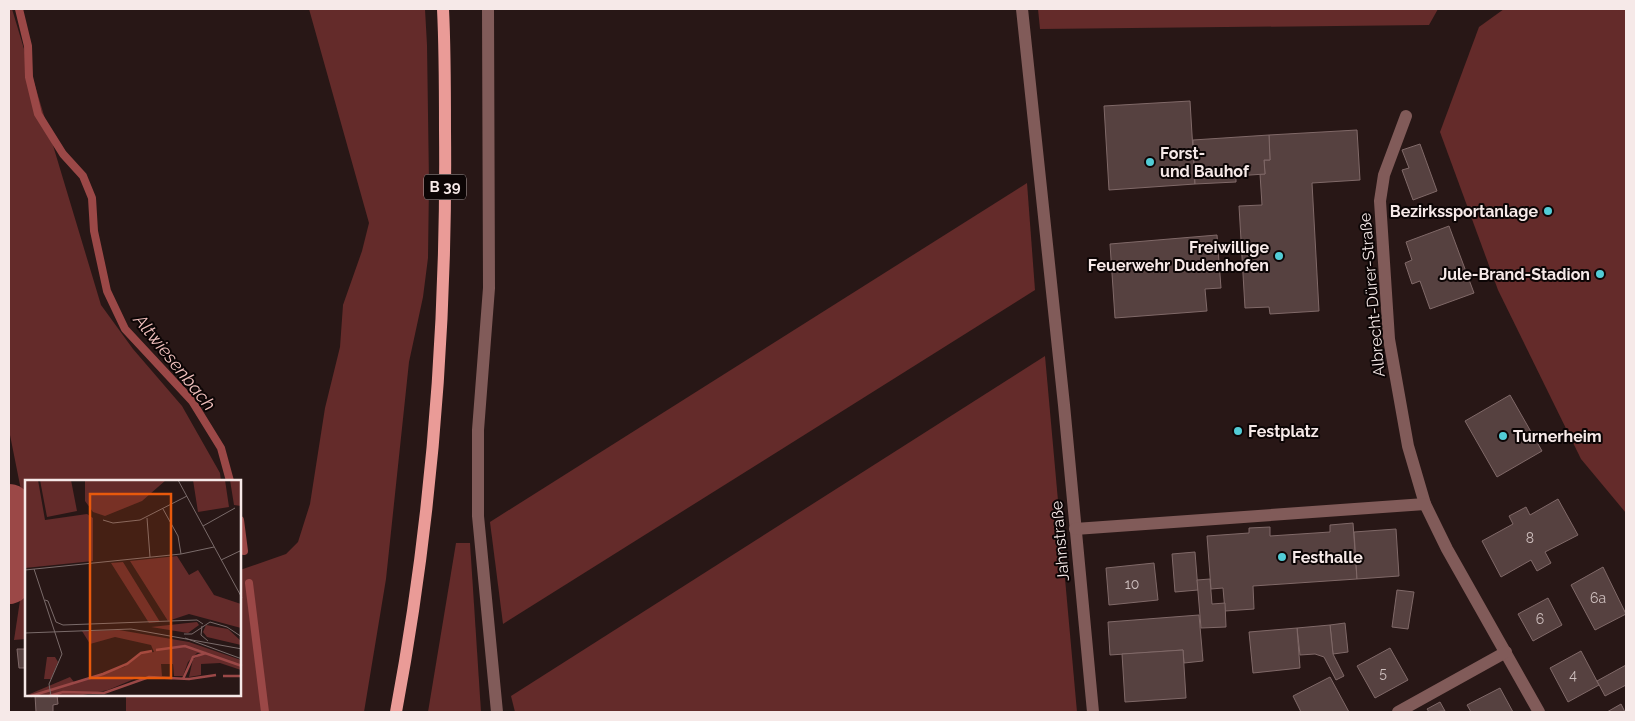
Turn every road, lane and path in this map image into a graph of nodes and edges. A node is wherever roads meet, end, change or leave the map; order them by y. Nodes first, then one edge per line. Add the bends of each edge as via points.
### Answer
1 (443, 9) edge
2 (488, 9) edge
3 (1022, 9) edge
4 (1406, 116) dead end
5 (1425, 504) junction
6 (1075, 529) junction
7 (1506, 652) junction
8 (396, 712) edge
9 (497, 712) edge
10 (1093, 712) edge
11 (1398, 712) edge
12 (1539, 712) edge

1 - 8 main road, B 39 via 445,249 439,366 421,553
2 - 9 street via 488,288 478,430 478,516
3 - 6 street, Jahnstraße
4 - 5 street, Albrecht-Dürer-Straße via 1384,175 1380,201 1389,339 1408,446
5 - 6 street
5 - 7 street, Albrecht-Dürer-Straße
6 - 10 street, Jahnstraße
7 - 11 street
7 - 12 street, Albrecht-Dürer-Straße

